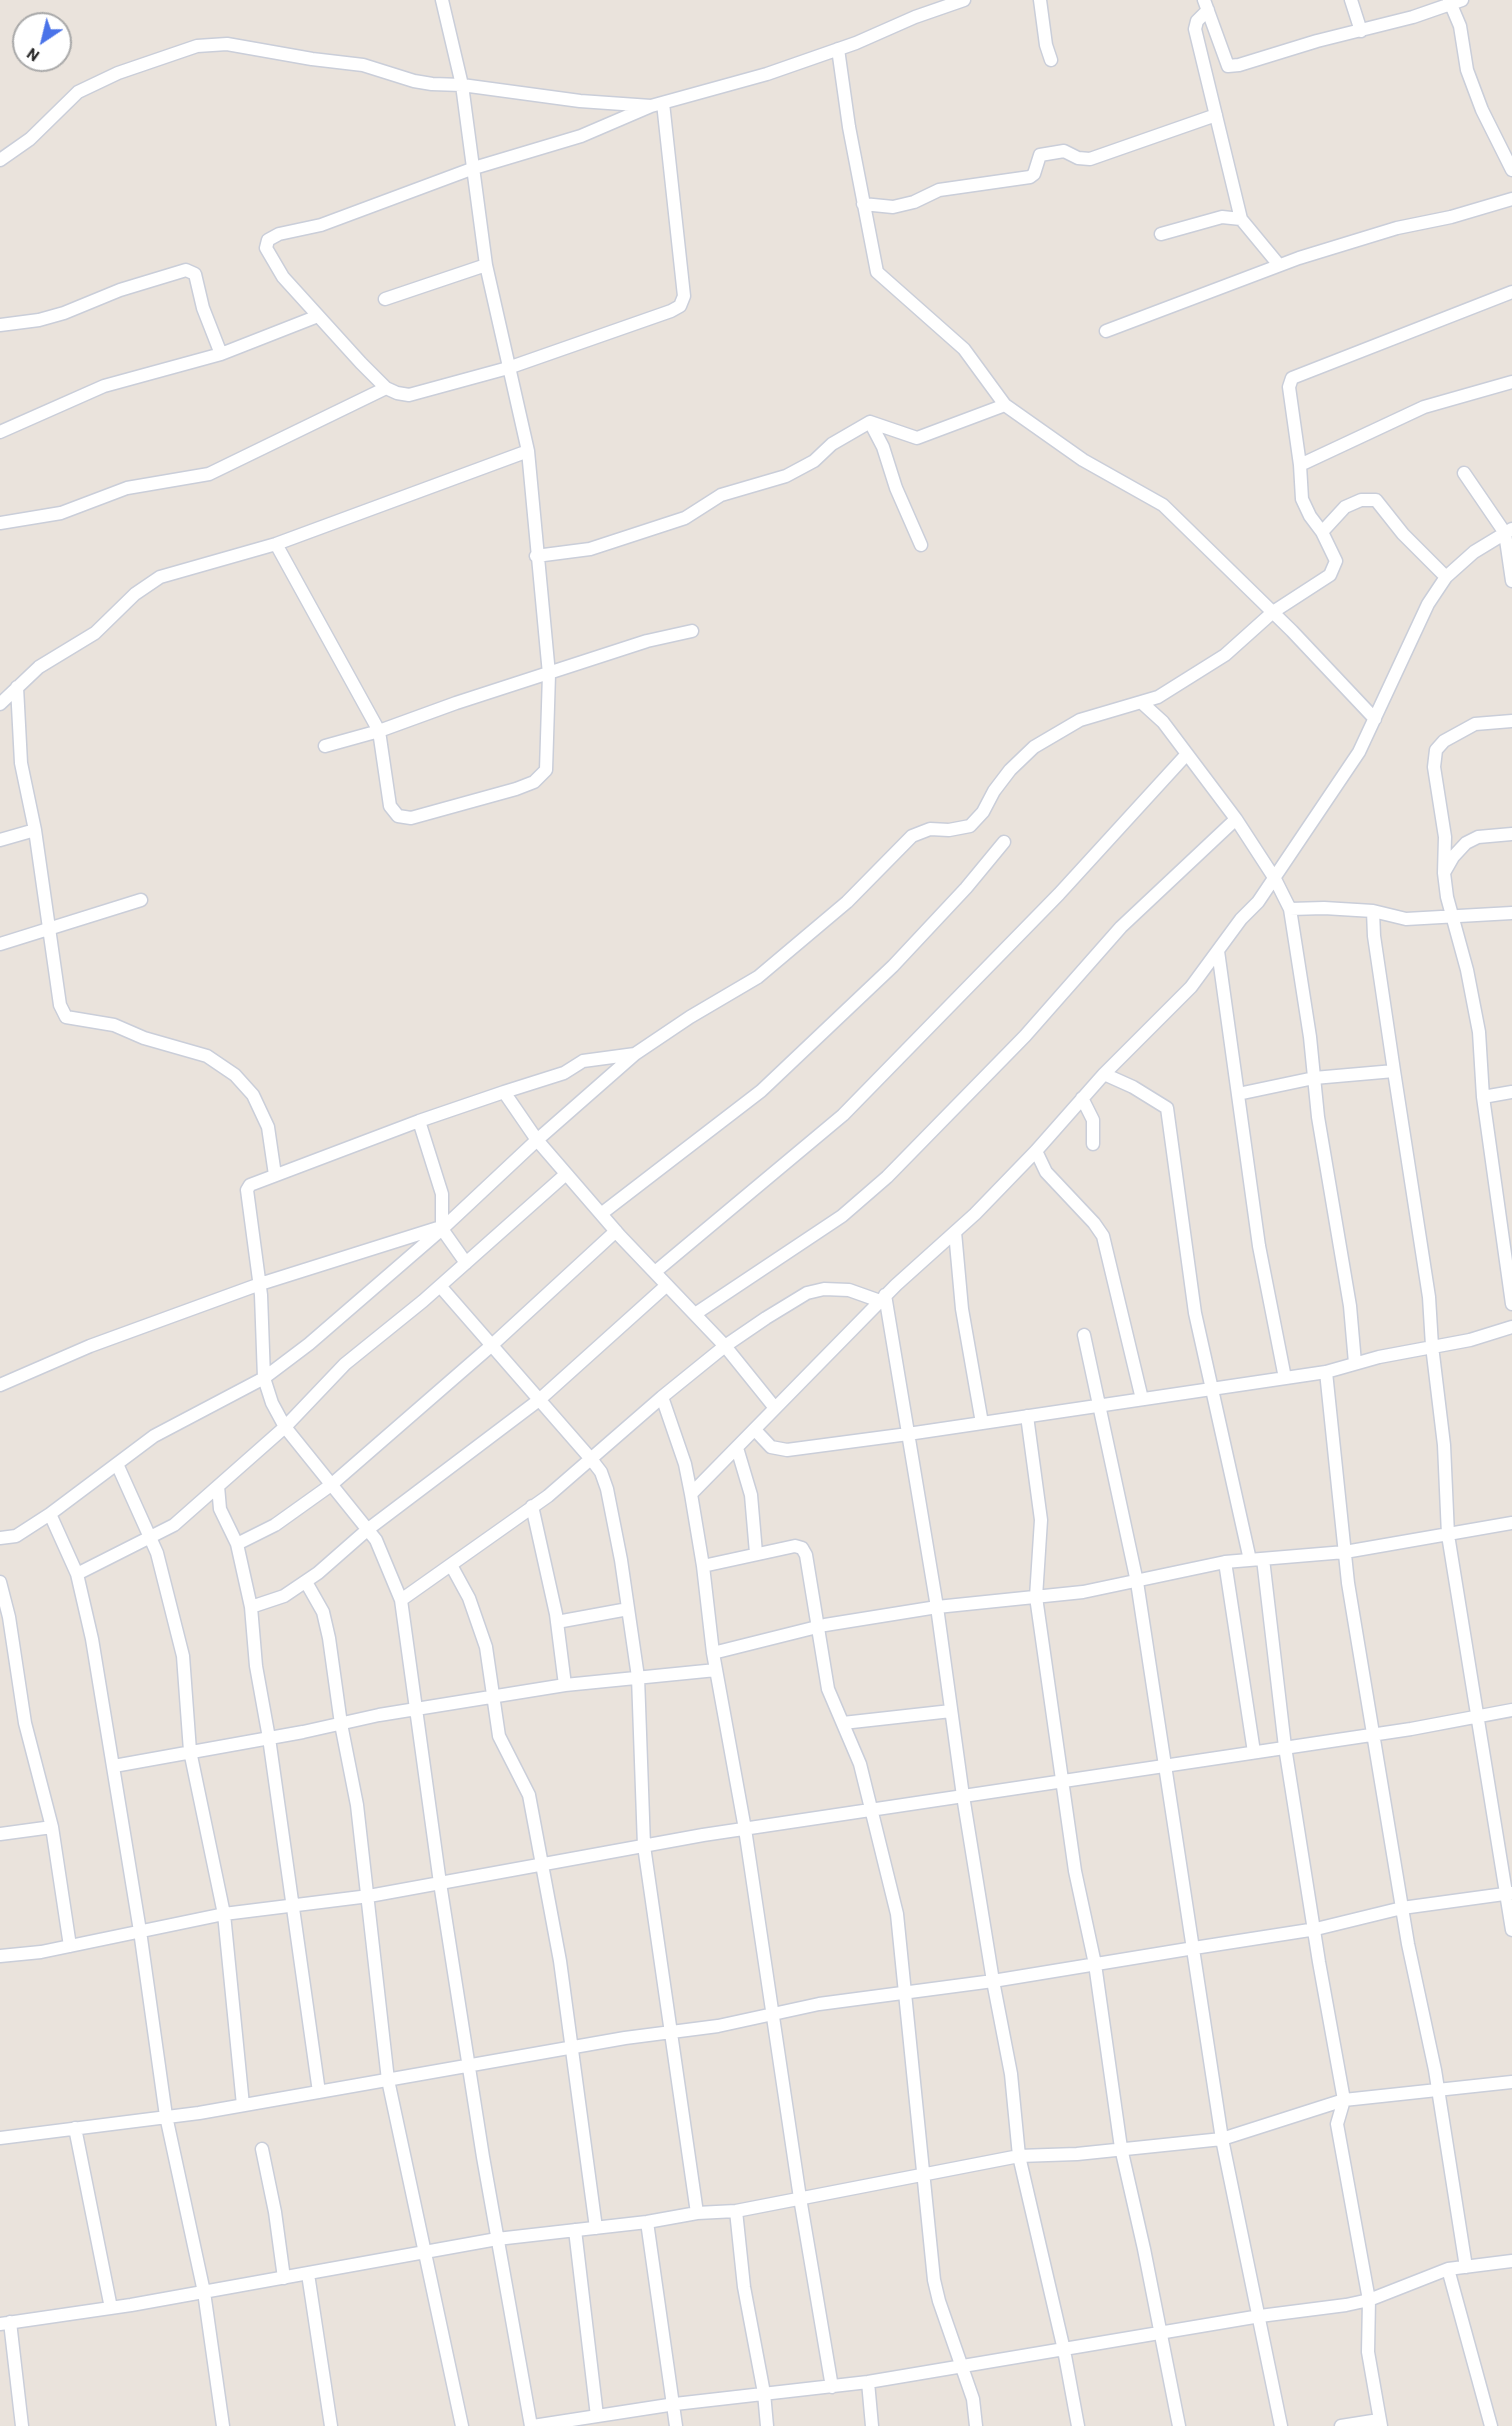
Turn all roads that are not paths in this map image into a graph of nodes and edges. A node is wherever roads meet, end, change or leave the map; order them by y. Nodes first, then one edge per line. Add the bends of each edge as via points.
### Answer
1 (442, 0) edge
2 (964, 0) edge
3 (1040, 0) edge
4 (1351, 0) edge
5 (1454, 2) edge
6 (1206, 5) edge
7 (1361, 31) junction
8 (838, 49) junction
9 (1051, 60) dead end
10 (1228, 66) junction
11 (1207, 72) junction
12 (462, 85) junction
13 (657, 104) junction
14 (1216, 115) junction
15 (0, 160) edge
16 (474, 168) junction
17 (1512, 170) edge
18 (1512, 199) edge
19 (863, 204) junction
20 (1241, 219) junction
21 (1161, 234) dead end
22 (486, 265) junction
23 (1279, 265) junction
24 (1512, 292) edge
25 (385, 298) dead end
26 (318, 316) junction
27 (0, 325) edge
28 (1106, 331) dead end
29 (221, 354) junction
30 (508, 368) junction
31 (1512, 382) edge
32 (386, 388) junction
33 (1005, 405) junction
34 (870, 422) junction
35 (0, 432) edge
36 (528, 451) junction
37 (1300, 465) junction
38 (1464, 473) dead end
39 (0, 523) edge
40 (1508, 531) edge
41 (1322, 532) junction
42 (276, 544) junction
43 (921, 545) dead end
44 (536, 556) junction
45 (1446, 577) junction
46 (1512, 580) edge
47 (1273, 612) junction
48 (693, 632) dead end
49 (549, 674) junction
50 (17, 687) junction
51 (1141, 702) junction
52 (0, 704) edge
53 (1375, 719) junction
54 (1512, 721) edge
55 (379, 731) junction
56 (325, 746) dead end
57 (1186, 755) junction
58 (1236, 819) junction
59 (35, 830) junction
60 (1512, 834) edge
61 (0, 840) edge
62 (1004, 842) dead end
63 (1444, 873) junction
64 (1275, 879) junction
65 (141, 900) dead end
66 (1290, 909) junction
67 (1373, 911) junction
68 (1512, 914) edge
69 (1452, 918) junction
70 (49, 930) junction
71 (0, 944) edge
72 (1218, 951) junction
73 (635, 1054) junction
74 (1394, 1071) junction
75 (1104, 1074) junction
76 (1314, 1078) junction
77 (504, 1092) junction
78 (1512, 1092) edge
79 (1238, 1094) junction
80 (1482, 1097) junction
81 (1082, 1098) junction
82 (419, 1121) junction
83 (537, 1140) junction
84 (1094, 1144) dead end
85 (1036, 1151) junction
86 (566, 1174) junction
87 (274, 1175) junction
88 (601, 1214) junction
89 (442, 1228) junction
90 (615, 1231) junction
91 (955, 1232) junction
92 (466, 1263) junction
93 (655, 1272) junction
94 (260, 1284) junction
95 (667, 1285) junction
96 (440, 1286) junction
97 (1511, 1287) edge
98 (883, 1298) junction
99 (1512, 1304) edge
100 (695, 1314) junction
101 (1512, 1327) edge
102 (1084, 1335) dead end
103 (492, 1345) junction
104 (725, 1346) junction
105 (1432, 1346) junction
106 (1355, 1364) junction
107 (1326, 1372) junction
108 (264, 1378) junction
109 (1285, 1378) junction
110 (0, 1385) edge
111 (1212, 1389) junction
112 (662, 1398) junction
113 (1142, 1399) junction
114 (539, 1400) junction
115 (1098, 1405) junction
116 (775, 1408) junction
117 (1027, 1416) junction
118 (982, 1423) junction
119 (285, 1427) junction
120 (756, 1431) junction
121 (908, 1434) junction
122 (737, 1448) junction
123 (591, 1459) junction
124 (117, 1464) junction
125 (332, 1485) junction
126 (219, 1486) junction
127 (691, 1494) junction
128 (532, 1506) junction
129 (50, 1514) junction
130 (1512, 1523) edge
131 (367, 1530) junction
132 (1448, 1535) junction
133 (151, 1537) junction
134 (0, 1538) edge
135 (237, 1544) junction
136 (1345, 1552) junction
137 (756, 1553) junction
138 (1256, 1559) junction
139 (1225, 1562) junction
140 (451, 1565) junction
141 (703, 1566) junction
142 (77, 1574) junction
143 (0, 1582) edge
144 (306, 1582) junction
145 (1137, 1582) junction
146 (1036, 1597) junction
147 (401, 1600) junction
148 (937, 1606) junction
149 (250, 1607) junction
150 (628, 1609) junction
151 (557, 1622) junction
152 (818, 1627) junction
153 (5, 1631) edge
154 (713, 1653) junction
155 (716, 1670) junction
156 (638, 1677) junction
157 (565, 1685) junction
158 (493, 1698) junction
159 (416, 1710) junction
160 (1512, 1710) edge
161 (951, 1711) junction
162 (1476, 1717) junction
163 (843, 1723) junction
164 (341, 1724) junction
165 (1374, 1734) junction
166 (269, 1738) junction
167 (1285, 1747) junction
168 (190, 1751) junction
169 (1254, 1752) junction
170 (1163, 1765) junction
171 (114, 1766) junction
172 (1062, 1781) junction
173 (963, 1796) junction
174 (870, 1810) junction
175 (52, 1827) junction
176 (745, 1829) junction
177 (0, 1834) edge
178 (644, 1846) junction
179 (544, 1864) junction
180 (440, 1883) junction
181 (1509, 1893) edge
182 (369, 1896) junction
183 (291, 1907) junction
184 (1402, 1908) junction
185 (224, 1914) junction
186 (1316, 1929) junction
187 (1512, 1930) edge
188 (140, 1931) junction
189 (70, 1946) junction
190 (1194, 1948) junction
191 (1, 1953) edge
192 (1095, 1964) junction
193 (993, 1981) junction
194 (904, 1993) junction
195 (772, 2015) junction
196 (669, 2031) junction
197 (571, 2048) junction
198 (470, 2066) junction
199 (388, 2080) junction
200 (1512, 2082) edge
201 (1438, 2088) junction
202 (319, 2092) junction
203 (1344, 2100) junction
204 (243, 2105) junction
205 (166, 2116) junction
206 (75, 2128) junction
207 (0, 2138) edge
208 (1222, 2139) junction
209 (1121, 2148) junction
210 (262, 2149) dead end
211 (1019, 2156) junction
212 (925, 2173) junction
213 (800, 2198) junction
214 (736, 2211) junction
215 (697, 2213) junction
216 (648, 2223) junction
217 (596, 2228) junction
218 (575, 2230) junction
219 (497, 2239) junction
220 (423, 2251) junction
221 (1512, 2261) edge
222 (1466, 2267) junction
223 (1448, 2270) junction
224 (308, 2274) junction
225 (284, 2278) junction
226 (204, 2292) junction
227 (1369, 2300) junction
228 (111, 2308) junction
229 (1260, 2316) junction
230 (5, 2323) edge
231 (1161, 2334) junction
232 (1064, 2350) junction
233 (963, 2367) junction
234 (868, 2382) junction
235 (832, 2387) junction
236 (764, 2393) junction
237 (675, 2404) junction
238 (597, 2416) junction
239 (1380, 2423) edge
240 (559, 2424) edge
241 (22, 2426) edge
242 (223, 2426) edge
243 (331, 2426) edge
244 (462, 2426) edge
245 (532, 2426) edge
246 (676, 2426) edge
247 (767, 2426) edge
248 (872, 2426) edge
249 (976, 2426) edge
250 (1078, 2426) edge
251 (1179, 2426) edge
252 (1281, 2426) edge
253 (1341, 2426) edge
254 (1491, 2426) edge

1 - 12 street
2 - 8 street
3 - 9 street
4 - 7 street
5 - 7 street
5 - 17 street via 1467,70
6 - 10 street
6 - 11 street via 1195,29
7 - 10 street
8 - 13 street via 767,74
8 - 19 street
10 - 11 street
11 - 14 street
12 - 13 street via 580,101
12 - 15 street via 414,81 363,65 262,49 227,44 197,46 118,73 78,92 30,139
12 - 16 street
13 - 16 street via 580,136
13 - 30 street via 684,296 680,306
14 - 19 street via 1090,159 1064,151 1040,155 1030,177 939,190 893,207
14 - 20 street
16 - 22 street
16 - 26 street via 321,225 268,240 266,248 272,261
18 - 23 street via 1397,228
19 - 33 street via 877,272 964,349
20 - 21 street via 1222,217
20 - 23 street
22 - 25 street
22 - 30 street
23 - 28 street
24 - 37 street via 1292,378 1289,387
26 - 29 street
26 - 32 street
27 - 29 street via 64,313 120,290 186,270 195,274
29 - 35 street via 104,386
30 - 32 street via 409,395
30 - 36 street
31 - 37 street via 1424,407
32 - 39 street via 209,474 127,488 61,513
33 - 34 street via 917,438
33 - 47 street via 1083,460 1163,505
34 - 43 street
34 - 44 street via 786,476 721,495 685,518 590,549
36 - 42 street
36 - 44 street
37 - 41 street via 1302,499
38 - 40 street
40 - 45 street via 1474,552
40 - 46 street
41 - 45 street via 1345,507 1361,500 1376,500
41 - 47 street via 1336,561 1330,575
42 - 50 street via 160,578 135,594 94,633
42 - 55 street
44 - 49 street
45 - 53 street via 1428,604
47 - 51 street via 1225,655 1158,697
47 - 53 street
48 - 49 street via 647,641
49 - 55 street
49 - 55 street via 546,770 534,782 516,789 411,818 398,816 390,806
50 - 52 street
50 - 59 street via 21,763
51 - 57 street via 1163,722
51 - 73 street via 1080,720 1034,747 1010,770 970,826 930,829 912,836 847,902 758,977
53 - 64 street via 1359,752
54 - 63 street via 1475,724 1444,741 1436,750 1434,767 1445,837
55 - 56 street
57 - 58 street
57 - 93 street via 1059,894 843,1115
58 - 64 street
58 - 100 street via 1121,927 1025,1036 887,1177 842,1216
59 - 61 street
59 - 70 street
60 - 63 street via 1478,837 1466,843
62 - 88 street via 893,966 761,1091
63 - 69 street
64 - 66 street
64 - 72 street
65 - 70 street
66 - 67 street
66 - 76 street
67 - 69 street via 1406,919
67 - 74 street
68 - 69 street
69 - 80 street via 1479,1032
70 - 71 street
70 - 87 street via 60,1005 66,1017 114,1025 207,1056 235,1075 253,1095 268,1127
72 - 75 street via 1191,987
72 - 79 street
73 - 77 street via 583,1061 564,1072
73 - 83 street
74 - 76 street
74 - 105 street via 1430,1297
75 - 81 street
75 - 111 street via 1167,1108 1195,1312
76 - 79 street
76 - 106 street via 1350,1306
77 - 82 street
77 - 83 street
78 - 80 street
79 - 109 street via 1259,1246
80 - 97 street
81 - 84 street via 1093,1120
81 - 85 street
82 - 87 street
82 - 89 street via 442,1194
83 - 86 street
83 - 89 street
85 - 91 street
85 - 113 street via 1046,1172 1103,1236
86 - 88 street
86 - 92 street
87 - 94 street via 247,1190
88 - 90 street
89 - 92 street
89 - 94 street
89 - 108 street
90 - 93 street
90 - 103 street
91 - 98 street
91 - 118 street via 962,1309
92 - 96 street
93 - 95 street
94 - 108 street
94 - 110 street via 90,1346
95 - 100 street
95 - 114 street
96 - 103 street
96 - 119 street via 345,1364
97 - 99 street
98 - 104 street via 849,1290 807,1293
98 - 116 street
98 - 121 street
100 - 104 street
101 - 105 street
102 - 115 street
103 - 114 street
103 - 125 street
104 - 112 street
104 - 116 street
105 - 106 street
105 - 132 street via 1444,1444
106 - 107 street
107 - 109 street
107 - 136 street
108 - 119 street
108 - 124 street via 182,1420
109 - 111 street
111 - 113 street
111 - 138 street
112 - 123 street
112 - 127 street
113 - 115 street
114 - 123 street
114 - 131 street
115 - 117 street
115 - 145 street
116 - 120 street
117 - 118 street
117 - 146 street via 1041,1520
118 - 121 street
119 - 125 street
119 - 126 street
120 - 121 street via 771,1447 787,1450
120 - 122 street
121 - 148 street
122 - 127 street
122 - 137 street via 751,1495
123 - 128 street
123 - 150 street via 601,1472 606,1489
124 - 129 street
124 - 133 street
125 - 131 street
125 - 135 street via 275,1525
126 - 133 street via 174,1525
126 - 135 street via 220,1509
127 - 141 street
128 - 140 street
128 - 151 street
129 - 134 street via 16,1536
129 - 142 street
130 - 132 street
131 - 144 street
131 - 147 street via 376,1540
132 - 136 street
132 - 162 street
133 - 142 street
133 - 168 street via 183,1656
135 - 149 street
136 - 138 street
136 - 165 street
137 - 141 street
137 - 152 street via 802,1548
138 - 139 street
138 - 167 street
139 - 145 street
139 - 169 street
140 - 147 street
140 - 158 street via 469,1598 486,1647
141 - 154 street
142 - 171 street
143 - 153 street
144 - 149 street via 284,1596
144 - 164 street via 327,1625
145 - 146 street
145 - 170 street
146 - 148 street
146 - 172 street
147 - 159 street
148 - 152 street
148 - 161 street
149 - 166 street
150 - 151 street
150 - 156 street
151 - 157 street
152 - 154 street
152 - 163 street via 828,1689
153 - 175 street
154 - 155 street
155 - 156 street
155 - 176 street
156 - 157 street
156 - 178 street
157 - 158 street
158 - 159 street
158 - 179 street via 499,1736 529,1795
159 - 164 street
159 - 180 street
160 - 162 street
161 - 163 street
161 - 173 street
162 - 165 street
162 - 181 street
163 - 174 street via 860,1764
164 - 166 street
164 - 182 street
165 - 167 street
165 - 184 street
166 - 168 street
166 - 183 street
167 - 169 street
167 - 186 street
168 - 171 street
168 - 185 street
169 - 170 street
170 - 172 street
170 - 190 street
171 - 188 street
172 - 173 street
172 - 192 street
173 - 174 street
173 - 193 street
174 - 176 street
174 - 194 street via 897,1914
175 - 177 street
175 - 189 street
176 - 178 street
176 - 195 street
178 - 179 street
178 - 196 street
179 - 180 street
179 - 197 street
180 - 182 street
180 - 198 street
181 - 184 street
181 - 187 street
182 - 183 street
182 - 199 street
183 - 185 street
183 - 202 street
184 - 186 street
184 - 201 street
185 - 188 street
185 - 204 street
186 - 190 street
186 - 203 street
188 - 189 street
188 - 205 street
189 - 191 street
190 - 192 street
190 - 208 street
192 - 193 street
192 - 209 street
193 - 194 street
193 - 211 street via 1011,2074
194 - 195 street via 819,2004
194 - 212 street
195 - 196 street
195 - 213 street
196 - 197 street
196 - 215 street
197 - 198 street
197 - 217 street
198 - 199 street
198 - 219 street
199 - 202 street
199 - 220 street
200 - 201 street
201 - 203 street
201 - 222 street
202 - 204 street
203 - 208 street
203 - 227 street via 1337,2124
204 - 205 street
205 - 206 street
205 - 226 street
206 - 207 street
206 - 228 street
208 - 209 street
208 - 229 street
209 - 211 street
209 - 231 street
210 - 225 street
211 - 212 street
211 - 232 street
212 - 213 street
212 - 233 street via 934,2280
213 - 214 street
213 - 235 street
214 - 215 street
214 - 236 street via 744,2287
215 - 216 street
216 - 217 street
216 - 237 street
217 - 218 street
218 - 219 street
218 - 238 street
219 - 220 street
219 - 245 street
220 - 224 street
220 - 244 street
221 - 222 street
222 - 223 street
223 - 227 street
223 - 254 street
224 - 225 street
224 - 243 street
225 - 226 street
226 - 228 street
226 - 242 street
227 - 229 street
227 - 239 street via 1368,2352
228 - 230 street
229 - 231 street
229 - 252 street
230 - 241 street
231 - 232 street
231 - 251 street
232 - 233 street
232 - 250 street
233 - 234 street
233 - 249 street
234 - 235 street
234 - 248 street
235 - 236 street
236 - 237 street
236 - 247 street
237 - 238 street
237 - 246 street
238 - 240 street
239 - 253 street
240 - 245 street

